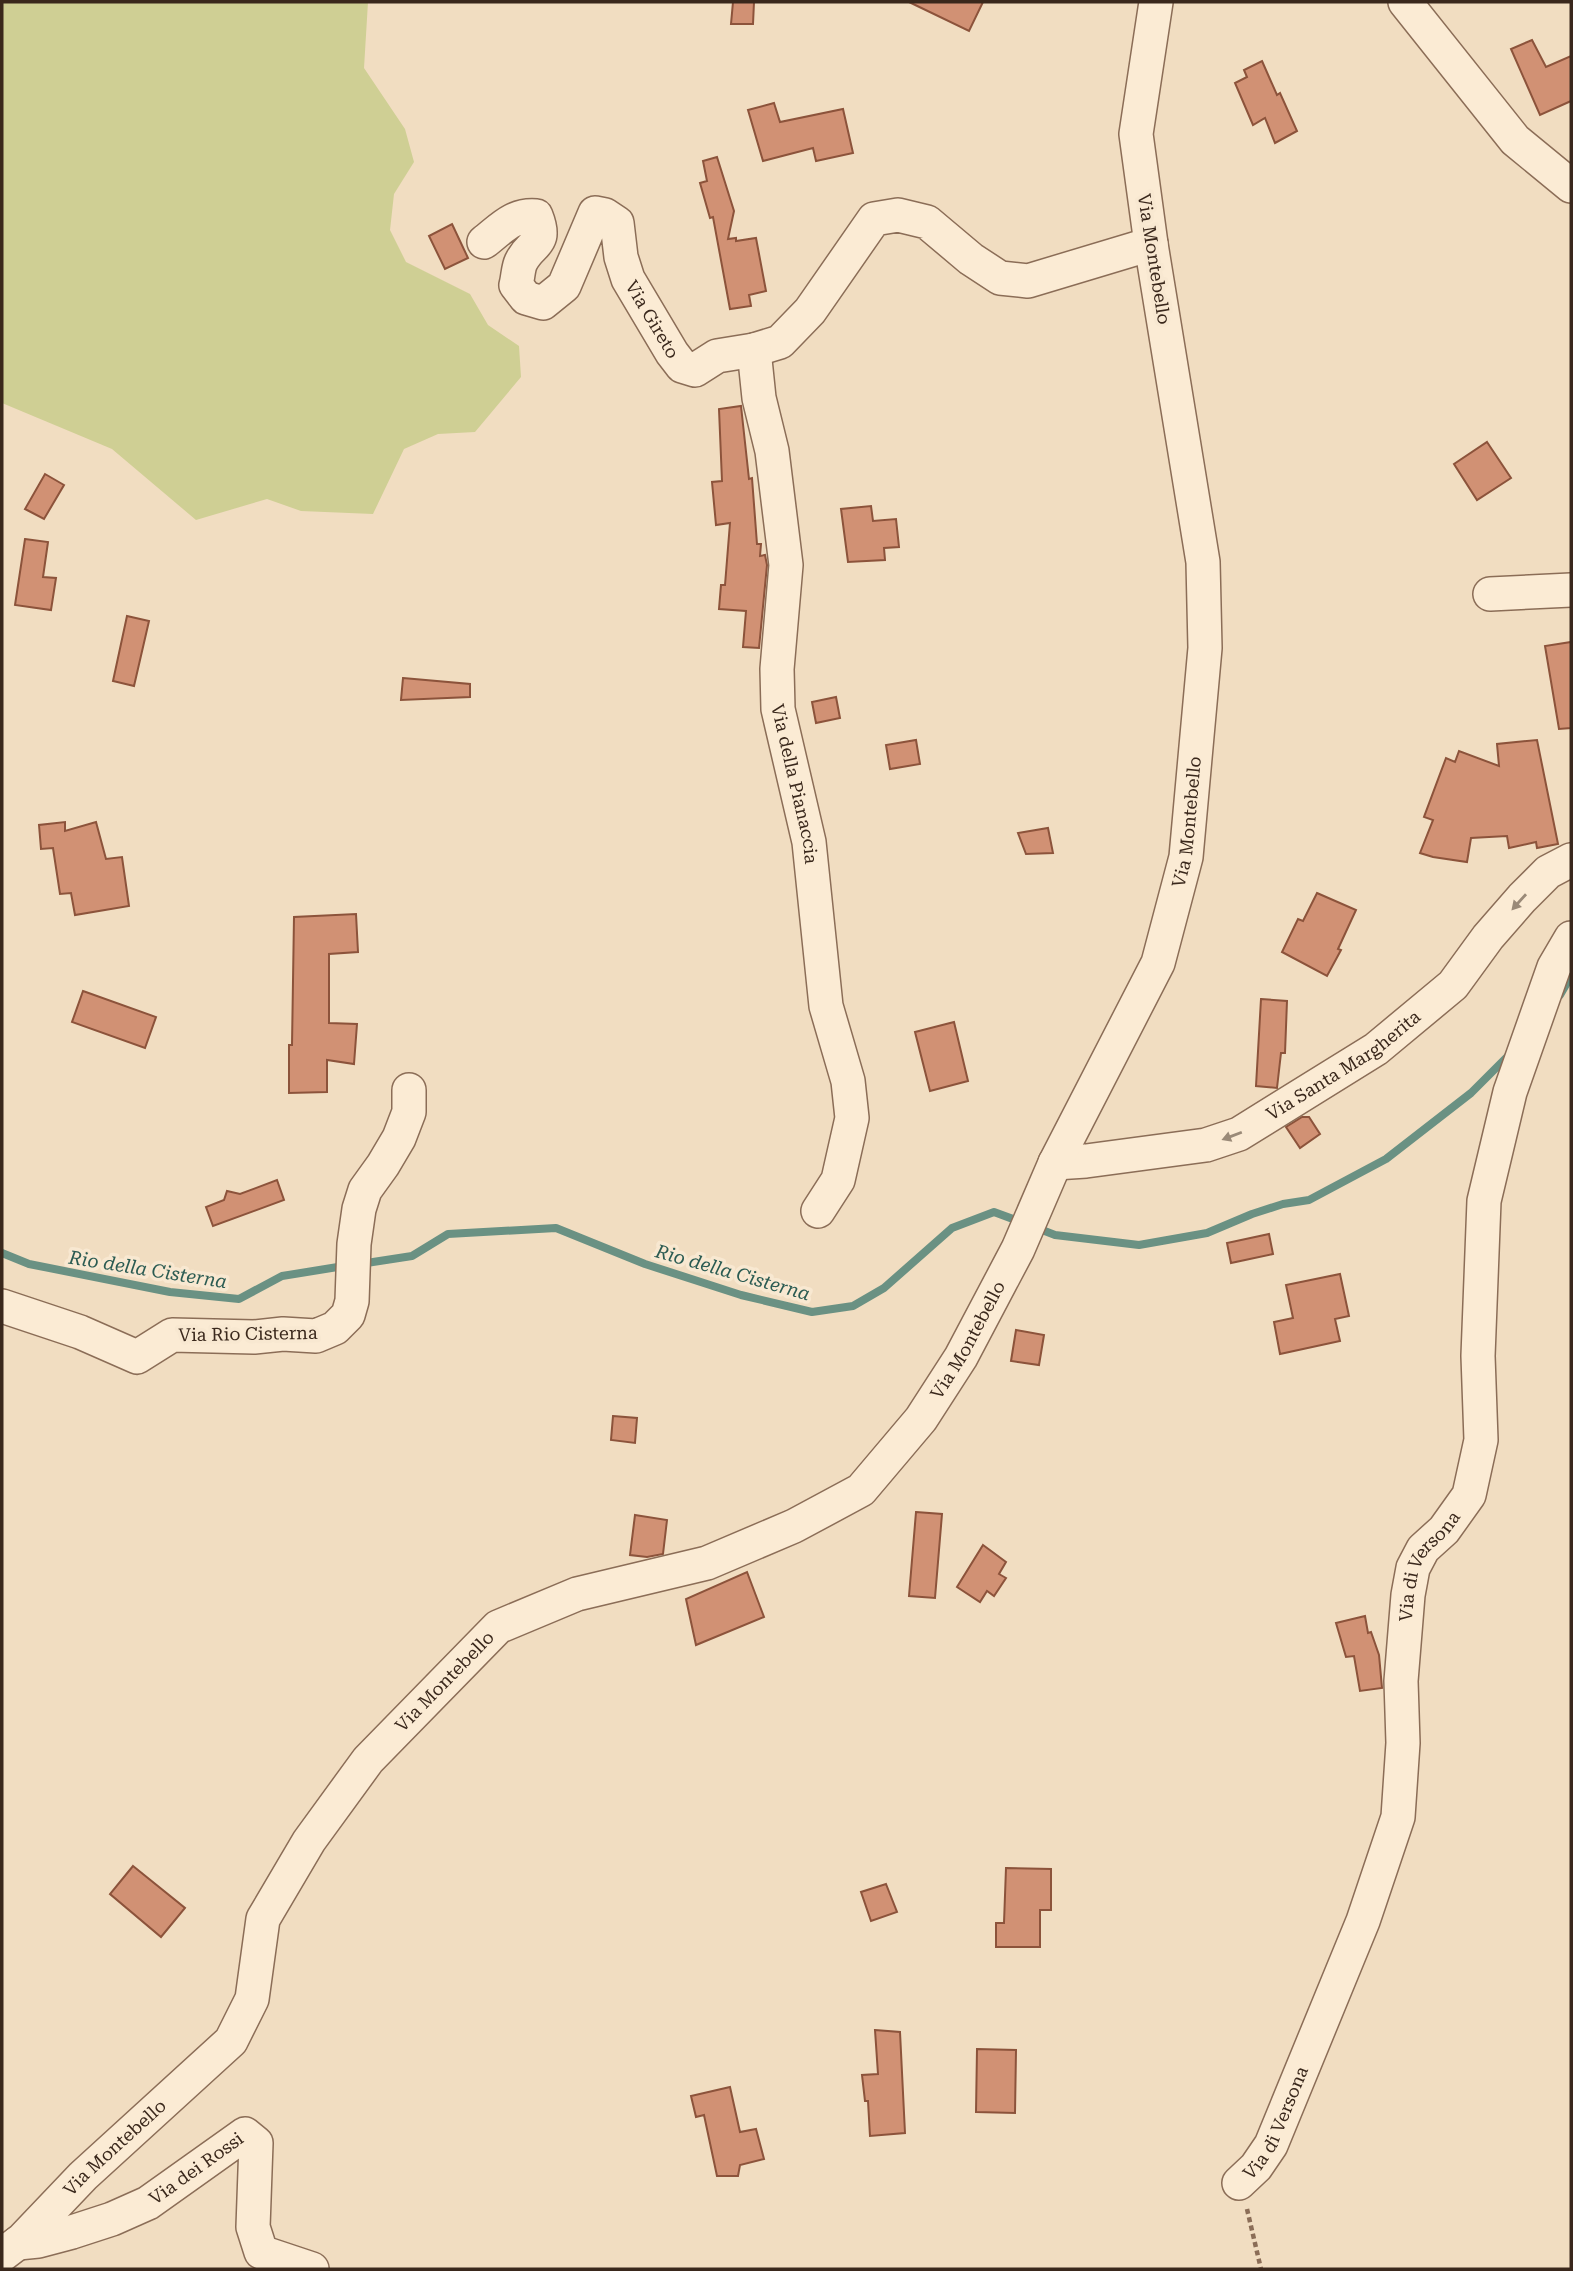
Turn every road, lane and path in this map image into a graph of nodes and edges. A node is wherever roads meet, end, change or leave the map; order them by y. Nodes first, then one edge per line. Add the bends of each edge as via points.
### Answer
1 (1156, 2) edge
2 (1405, 2) edge
3 (1571, 186) edge
4 (484, 242) dead end
5 (1151, 244) junction
6 (754, 349) junction
7 (1571, 590) edge
8 (1490, 594) dead end
9 (1571, 860) edge
10 (1571, 938) edge
11 (409, 1090) dead end
12 (1055, 1163) junction
13 (818, 1211) dead end
14 (2, 1306) edge
15 (1247, 2175) joint
16 (10, 2249) edge
17 (312, 2269) edge
18 (1261, 2269) edge

1 - 5 street, Via Montebello via 1136,134
2 - 3 street via 1515,140
4 - 6 street, Via Gireto via 523,215 536,216 539,241 521,261 516,285 526,298 543,303 564,286 595,213 605,215 617,223 628,279 682,366 695,370 718,356
5 - 6 street, Via Gireto via 1028,281 1000,278 927,222 898,215 874,219 810,311 780,342
5 - 12 street, Via Montebello via 1203,562 1205,648 1186,857 1158,963
6 - 13 street, Via della Pianaccia via 786,565 778,709 809,842 826,1006 848,1081 852,1118 838,1180
7 - 8 street
9 -> 12 street, Via Santa Margherita via 1548,872 1522,898 1453,985 1376,1049 1239,1134 1206,1145
10 - 15 street, Via di Versona via 1554,967 1510,1092 1484,1201 1478,1356 1481,1440 1469,1495 1444,1530 1423,1549 1413,1568 1401,1682 1398,1817 1363,1921 1271,2145
11 - 14 street, Via Rio Cisterna via 409,1112 400,1138 365,1190 359,1209 352,1301 348,1315 335,1328 316,1336 172,1335 137,1357
12 - 16 street, Via Montebello via 1018,1249 961,1357 921,1419 862,1490 794,1526 707,1563 577,1594 498,1628 369,1760 309,1841 263,1919 252,1999 232,2041
15 - 18 path via 1247,2212
16 - 17 street, Via dei Rossi via 112,2219 148,2203 245,2134 256,2143 253,2227 261,2252

